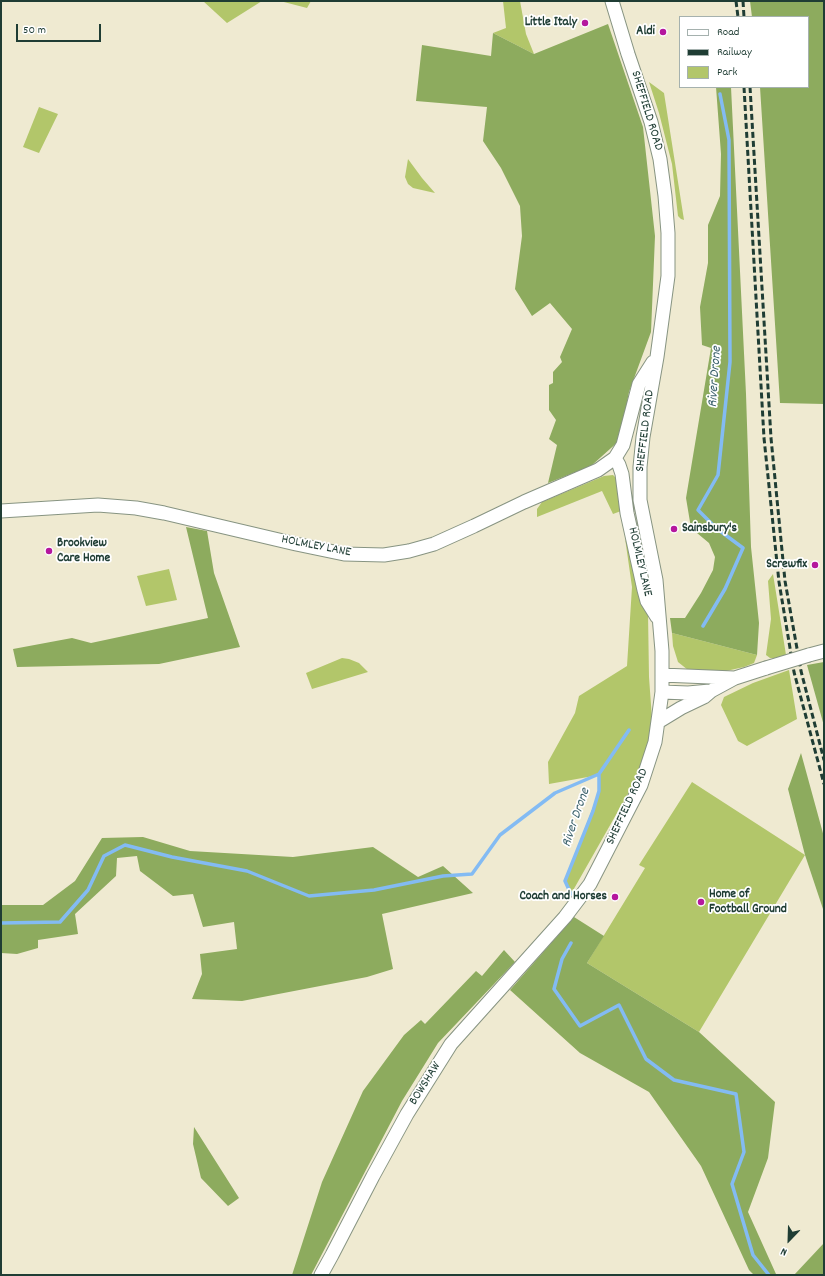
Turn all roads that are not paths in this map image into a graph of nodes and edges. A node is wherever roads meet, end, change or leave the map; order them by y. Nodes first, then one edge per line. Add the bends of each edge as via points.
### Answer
1 (612, 1) edge
2 (657, 357) junction
3 (614, 458) junction
4 (1, 511) edge
5 (658, 618) junction
6 (824, 651) edge
7 (662, 675) junction
8 (735, 678) junction
9 (712, 691) junction
10 (662, 692) junction
11 (658, 722) junction
12 (565, 917) joint
13 (321, 1275) edge

1 - 2 main road, SHEFFIELD ROAD via 651,122 665,196 668,276
2 - 3 main road, HOLMLEY LANE via 639,384 623,445
2 - 5 main road, SHEFFIELD ROAD via 642,437 640,500 656,580
3 - 4 main road, HOLMLEY LANE via 598,470 434,544 384,555 344,554 136,508 98,505
3 - 5 main road, HOLMLEY LANE via 622,474 627,513 647,601
5 - 7 main road, SHEFFIELD ROAD
6 - 8 main road, bridge
7 - 8 main road
7 - 10 main road, SHEFFIELD ROAD
8 - 9 main road
9 - 10 main road
9 - 11 main road
10 - 11 main road, SHEFFIELD ROAD
11 - 12 main road, SHEFFIELD ROAD via 652,753 641,785 590,884
12 - 13 main road, BOWSHAW via 451,1044 407,1114

